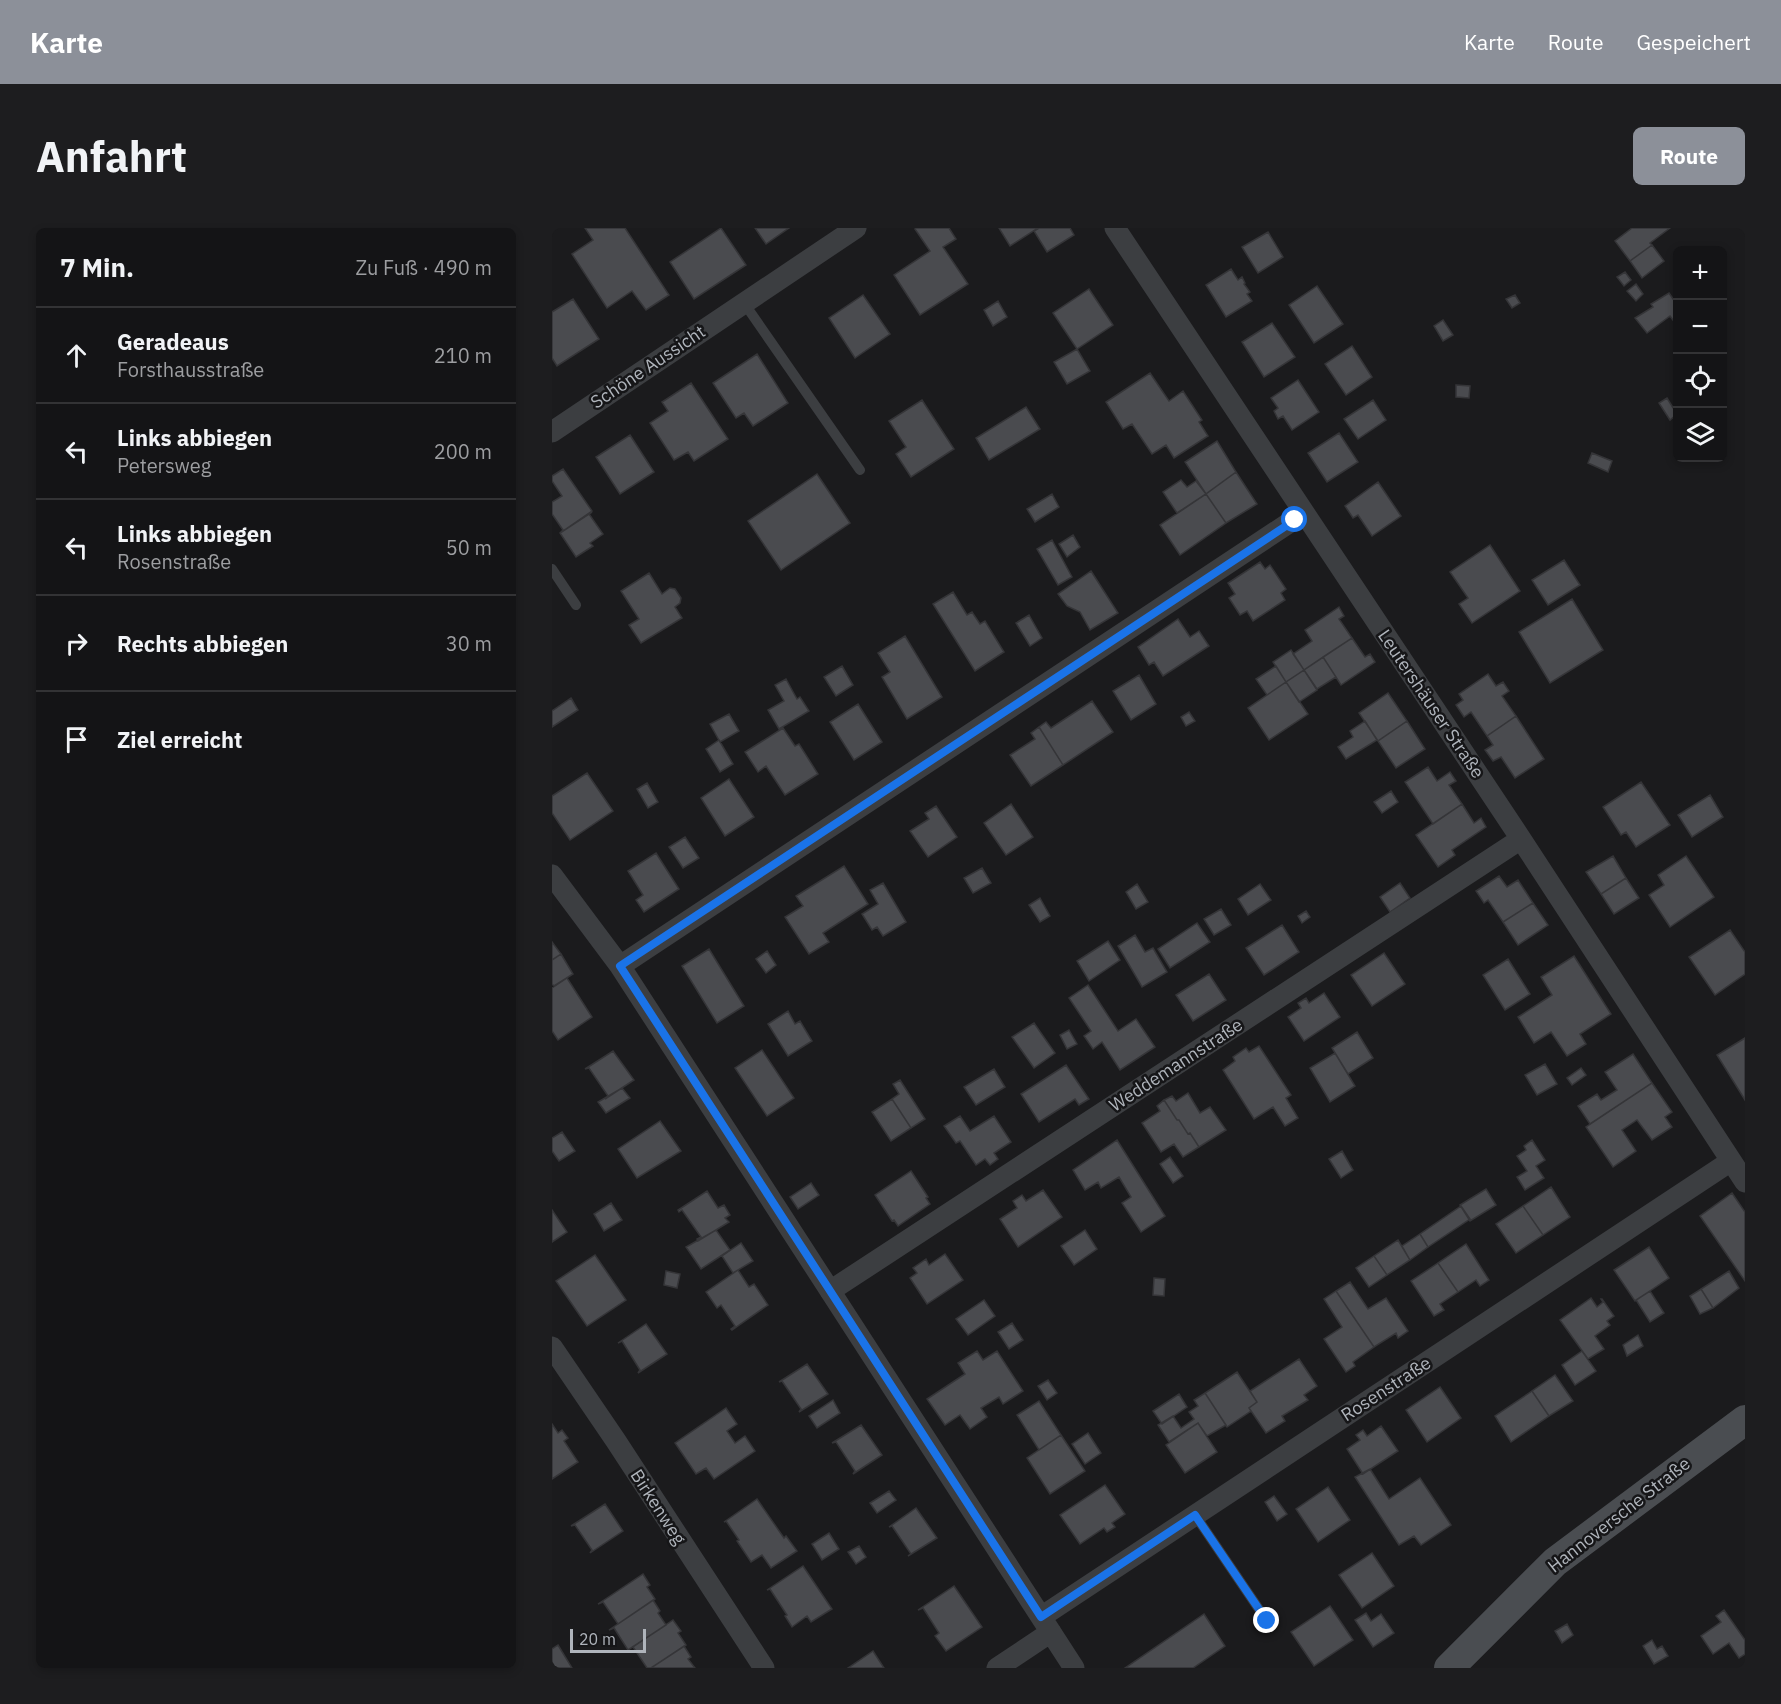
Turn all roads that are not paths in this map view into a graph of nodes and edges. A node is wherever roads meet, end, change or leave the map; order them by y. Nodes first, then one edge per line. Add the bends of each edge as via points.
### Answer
1 (856, 228) edge
2 (1115, 228) edge
3 (744, 303) junction
4 (552, 432) edge
5 (860, 470) dead end
6 (1304, 513) junction
7 (552, 569) edge
8 (576, 605) dead end
9 (1521, 839) junction
10 (552, 875) edge
11 (620, 966) junction
12 (1731, 1161) junction
13 (1745, 1182) edge
14 (830, 1291) junction
15 (552, 1347) edge
16 (1745, 1420) edge
17 (1195, 1515) junction
18 (1267, 1621) dead end
19 (1046, 1624) junction
20 (764, 1668) edge
21 (997, 1668) edge
22 (1074, 1668) edge
23 (1449, 1668) edge

1 - 3 street, Schöne Aussicht
2 - 6 street, Leutershäuser Straße
3 - 4 street, Schöne Aussicht
3 - 5 lane
6 - 9 street, Leutershäuser Straße
6 - 11 street
7 - 8 lane
9 - 12 street, Leutershäuser Straße
9 - 14 street, Weddemannstraße
10 - 11 street
11 - 14 street
12 - 13 street, Leutershäuser Straße
12 - 17 street, Rosenstraße
14 - 19 street
15 - 20 street, Birkenweg
16 - 23 main road, Hannoversche Straße via 1555,1562
17 - 18 lane
17 - 19 street, Rosenstraße
19 - 21 street, Rosenstraße
19 - 22 street

